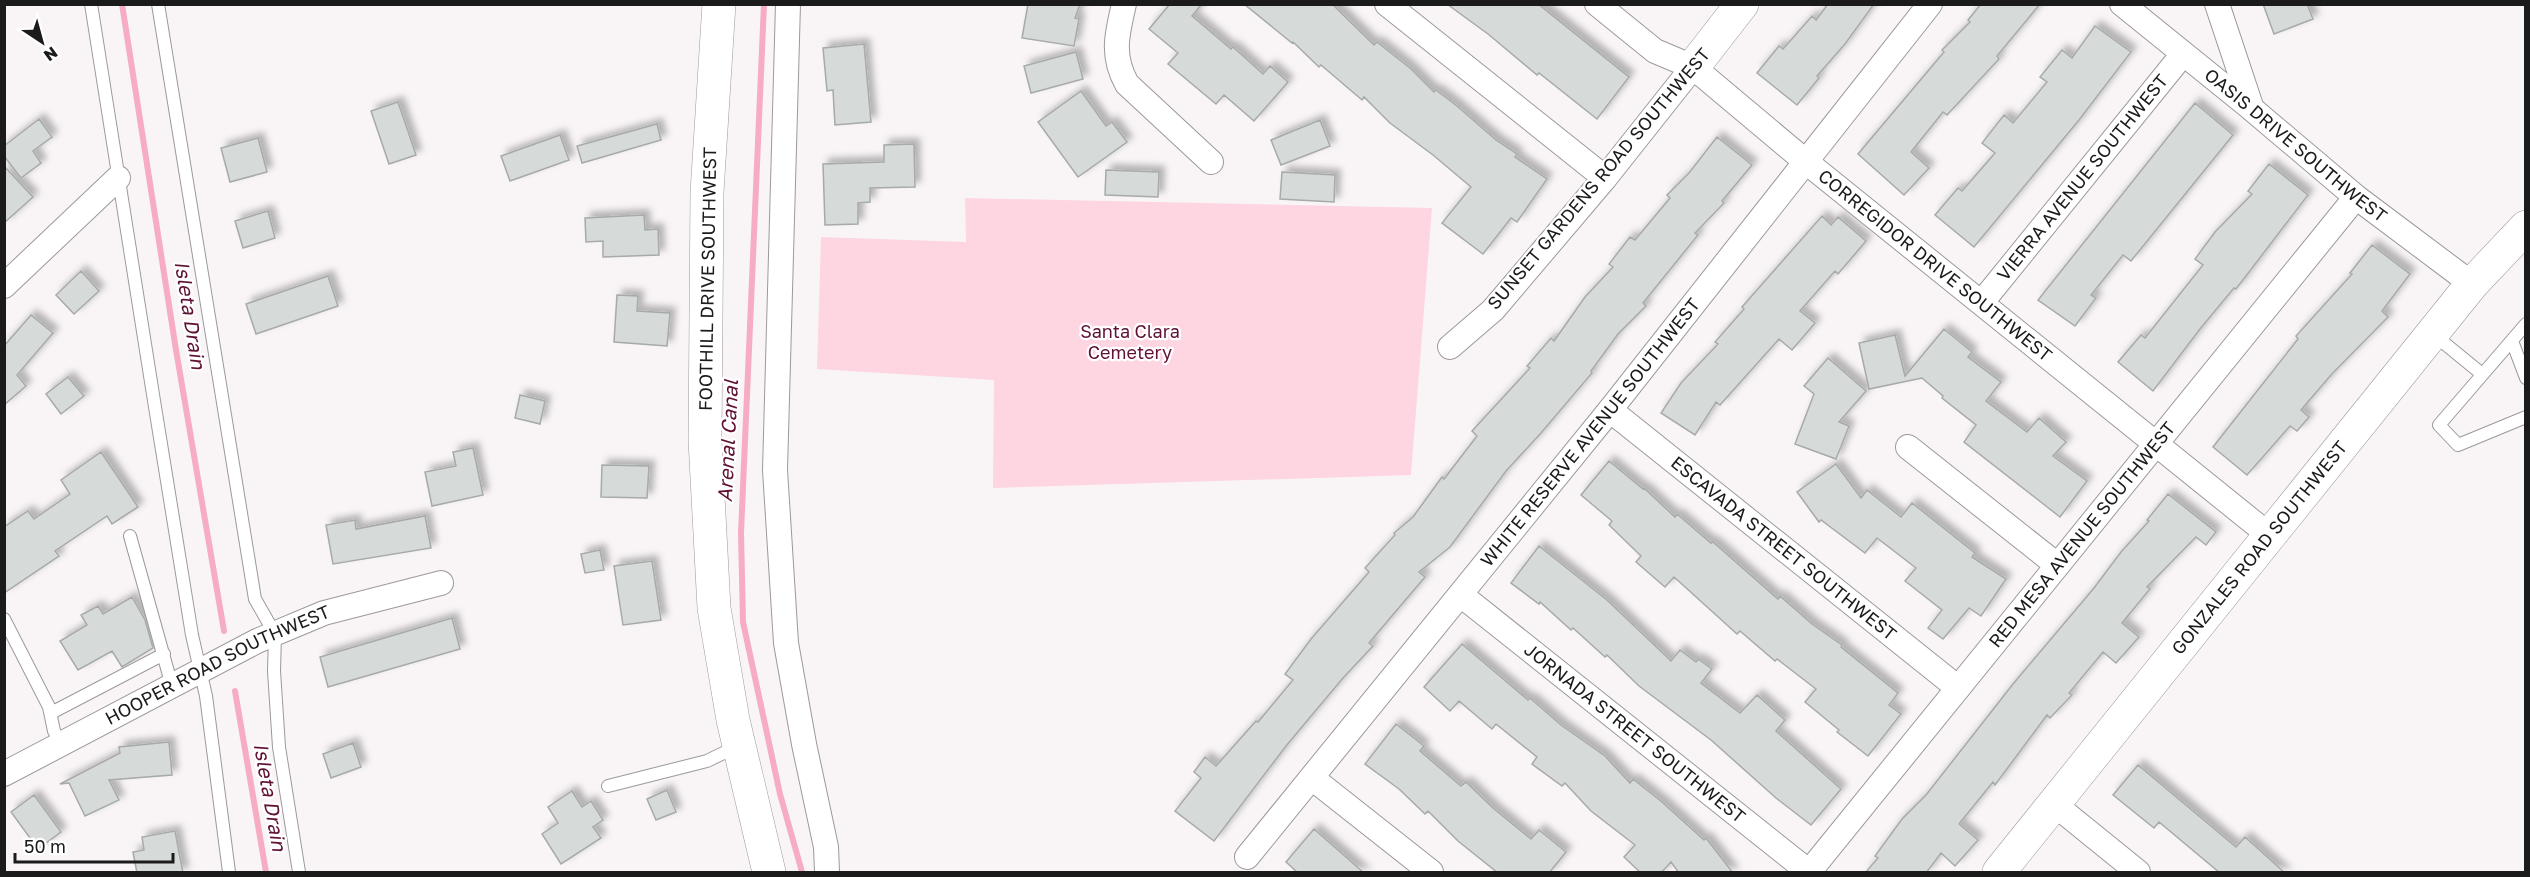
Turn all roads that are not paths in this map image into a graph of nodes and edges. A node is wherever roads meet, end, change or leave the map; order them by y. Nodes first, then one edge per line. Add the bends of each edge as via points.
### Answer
1 (91, 4) edge
2 (158, 4) edge
3 (719, 4) edge
4 (788, 4) edge
5 (1125, 4) edge
6 (1388, 4) edge
7 (1597, 4) edge
8 (1742, 4) edge
9 (1930, 4) edge
10 (2122, 4) edge
11 (2217, 4) edge
12 (2183, 54) junction
13 (1693, 66) junction
14 (2253, 109) junction
15 (1805, 161) junction
16 (1211, 162) dead end
17 (118, 178) junction
18 (1605, 178) junction
19 (2356, 197) junction
20 (2526, 226) edge
21 (2472, 284) junction
22 (4, 286) edge
23 (1982, 302) junction
24 (2526, 324) edge
25 (2432, 333) junction
26 (2512, 341) junction
27 (1450, 347) dead end
28 (2482, 374) junction
29 (2526, 378) edge
30 (1610, 410) junction
31 (2526, 417) edge
32 (2156, 443) junction
33 (1908, 447) dead end
34 (2269, 535) junction
35 (130, 536) dead end
36 (2057, 565) junction
37 (441, 583) dead end
38 (1461, 595) junction
39 (4, 619) edge
40 (275, 634) junction
41 (164, 654) junction
42 (200, 671) junction
43 (172, 686) junction
44 (1958, 688) junction
45 (51, 713) junction
46 (61, 744) junction
47 (739, 746) junction
48 (4, 774) edge
49 (1312, 778) junction
50 (608, 786) dead end
51 (2054, 804) junction
52 (1247, 858) dead end
53 (1809, 872) edge
54 (229, 873) edge
55 (299, 873) edge
56 (769, 873) edge
57 (827, 873) edge
58 (1431, 873) edge
59 (1999, 873) edge
60 (2138, 873) edge

1 - 17 lane
2 - 40 lane via 255,599
3 - 47 street, FOOTHILL DRIVE SOUTHWEST via 707,192 705,440 714,608
4 - 57 street via 775,470 786,643 826,847
5 - 16 street via 1117,37 1118,68 1127,84
6 - 18 street
7 - 13 street, CORREGIDOR DRIVE SOUTHWEST via 1655,51
8 - 13 street, SUNSET GARDENS ROAD SOUTHWEST
9 - 15 street, WHITE RESERVE AVENUE SOUTHWEST
10 - 12 street, OASIS DRIVE SOUTHWEST
11 - 14 street
12 - 14 street, OASIS DRIVE SOUTHWEST
12 - 23 street, VIERRA AVENUE SOUTHWEST
13 - 15 street, CORREGIDOR DRIVE SOUTHWEST
13 - 18 street, SUNSET GARDENS ROAD SOUTHWEST
14 - 19 street, OASIS DRIVE SOUTHWEST
15 - 23 street, CORREGIDOR DRIVE SOUTHWEST
15 - 30 street, WHITE RESERVE AVENUE SOUTHWEST
17 - 22 street
17 - 42 lane
18 - 27 street, SUNSET GARDENS ROAD SOUTHWEST via 1494,310
19 - 21 street, OASIS DRIVE SOUTHWEST
19 - 32 street, RED MESA AVENUE SOUTHWEST
20 - 21 street, GONZALES ROAD SOUTHWEST
21 - 25 street, GONZALES ROAD SOUTHWEST
23 - 32 street, CORREGIDOR DRIVE SOUTHWEST
24 - 26 lane
25 - 28 lane
25 - 34 street, GONZALES ROAD SOUTHWEST
26 - 28 lane
26 - 29 lane
28 - 31 lane via 2439,425 2458,445
30 - 38 street, WHITE RESERVE AVENUE SOUTHWEST
30 - 44 street, ESCAVADA STREET SOUTHWEST
32 - 34 street, CORREGIDOR DRIVE SOUTHWEST
32 - 36 street, RED MESA AVENUE SOUTHWEST
33 - 36 street
34 - 51 street, GONZALES ROAD SOUTHWEST
35 - 41 lane
36 - 44 street, RED MESA AVENUE SOUTHWEST
37 - 40 street, HOOPER ROAD SOUTHWEST via 324,613
38 - 49 street, WHITE RESERVE AVENUE SOUTHWEST
38 - 53 street, JORNADA STREET SOUTHWEST
39 - 45 lane
40 - 42 street, HOOPER ROAD SOUTHWEST
40 - 55 lane via 279,747
41 - 43 lane
41 - 45 lane
42 - 43 street, HOOPER ROAD SOUTHWEST
42 - 54 lane
43 - 46 street, HOOPER ROAD SOUTHWEST
44 - 53 street, RED MESA AVENUE SOUTHWEST
45 - 46 lane
46 - 48 street, HOOPER ROAD SOUTHWEST
47 - 50 lane via 707,761
47 - 56 street, FOOTHILL DRIVE SOUTHWEST
49 - 52 street, WHITE RESERVE AVENUE SOUTHWEST
49 - 58 street
51 - 59 street, GONZALES ROAD SOUTHWEST
51 - 60 street

